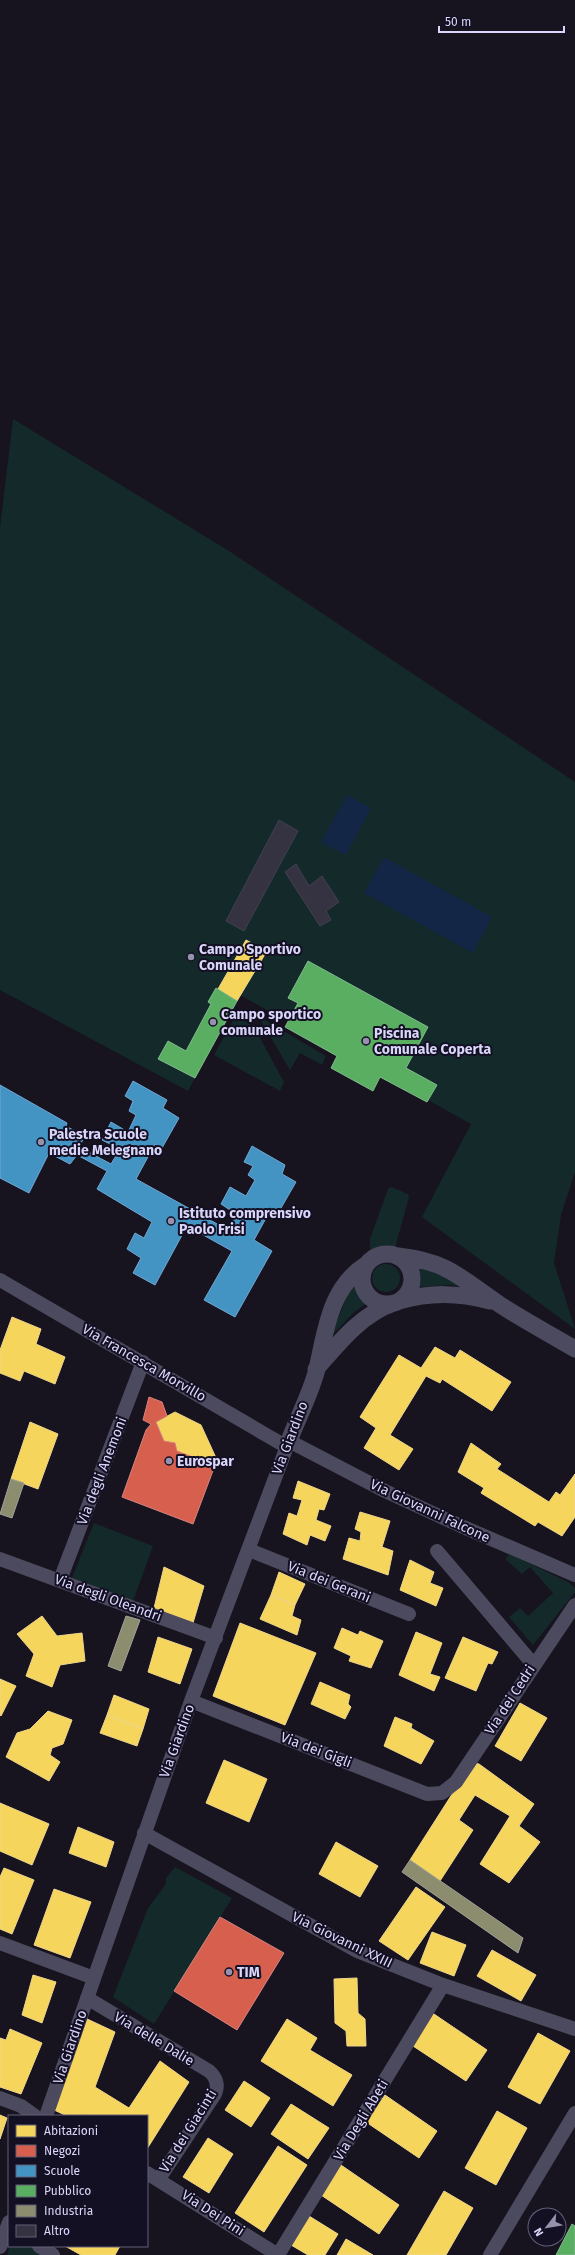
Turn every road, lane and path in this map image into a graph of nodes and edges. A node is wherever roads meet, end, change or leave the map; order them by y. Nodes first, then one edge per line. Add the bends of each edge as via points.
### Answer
1 (398, 1256) junction
2 (366, 1264) junction
3 (0, 1282) edge
4 (396, 1302) junction
5 (498, 1303) junction
6 (575, 1349) edge
7 (143, 1362) junction
8 (316, 1370) junction
9 (288, 1444) junction
10 (248, 1550) junction
11 (437, 1550) dead end
12 (0, 1559) edge
13 (575, 1575) edge
14 (60, 1580) junction
15 (575, 1605) edge
16 (409, 1614) dead end
17 (216, 1638) junction
18 (533, 1664) junction
19 (191, 1701) junction
20 (442, 1794) joint
21 (144, 1833) junction
22 (0, 1943) edge
23 (94, 1978) junction
24 (443, 1985) junction
25 (87, 1998) junction
26 (575, 2029) edge
27 (217, 2084) joint
28 (0, 2098) edge
29 (575, 2113) edge
30 (34, 2115) edge
31 (46, 2115) edge
32 (153, 2176) edge
33 (8, 2227) edge
34 (0, 2247) edge
35 (41, 2247) edge
36 (53, 2255) edge
37 (278, 2255) edge
38 (490, 2255) edge

1 - 2 street, Via Giardino via 382,1256
1 - 4 street, Via Giardino via 409,1266 412,1282 410,1290
1 - 5 street, Via Giardino via 426,1260 444,1266 468,1280
2 - 4 street, Via Giardino via 362,1279 367,1294 381,1303
2 - 8 street, Via Giardino via 349,1276 341,1288 325,1328
3 - 7 street, Via Francesca Morvillo
4 - 5 street, Via Giardino via 417,1296 441,1294
4 - 8 street, Via Giardino via 384,1306 361,1321
5 - 6 street, Via Giardino
7 - 9 street, Via Francesca Morvillo
7 - 14 street, Via degli Anemoni
8 - 9 street, Via Giardino
9 - 10 street, Via Giardino
9 - 13 street, Via Giovanni Falcone via 385,1491
10 - 16 street, Via dei Gerani
10 - 17 street, Via Giardino
11 - 18 street
12 - 14 street, Via degli Oleandri
14 - 17 street, Via degli Oleandri
15 - 18 street, Via dei Cedri
17 - 19 street, Via Giardino
18 - 20 street, Via dei Cedri via 456,1782
19 - 20 street, Via dei Gigli via 427,1794
19 - 21 street, Via Giardino
21 - 23 street, Via Giardino
21 - 24 street, Via Giovanni XXIII via 342,1944
22 - 23 street
23 - 25 street, Via Giardino
24 - 26 street, Via Giovanni XXIII
24 - 37 street, Via Degli Abeti
25 - 27 street, Via delle Dalie via 209,2071
25 - 31 street, Via Giardino
27 - 32 street, Via dei Giacinti via 215,2094
28 - 30 street via 21,2106
29 - 38 street
32 - 37 street, Via Dei Pini
33 - 34 street
35 - 36 street

